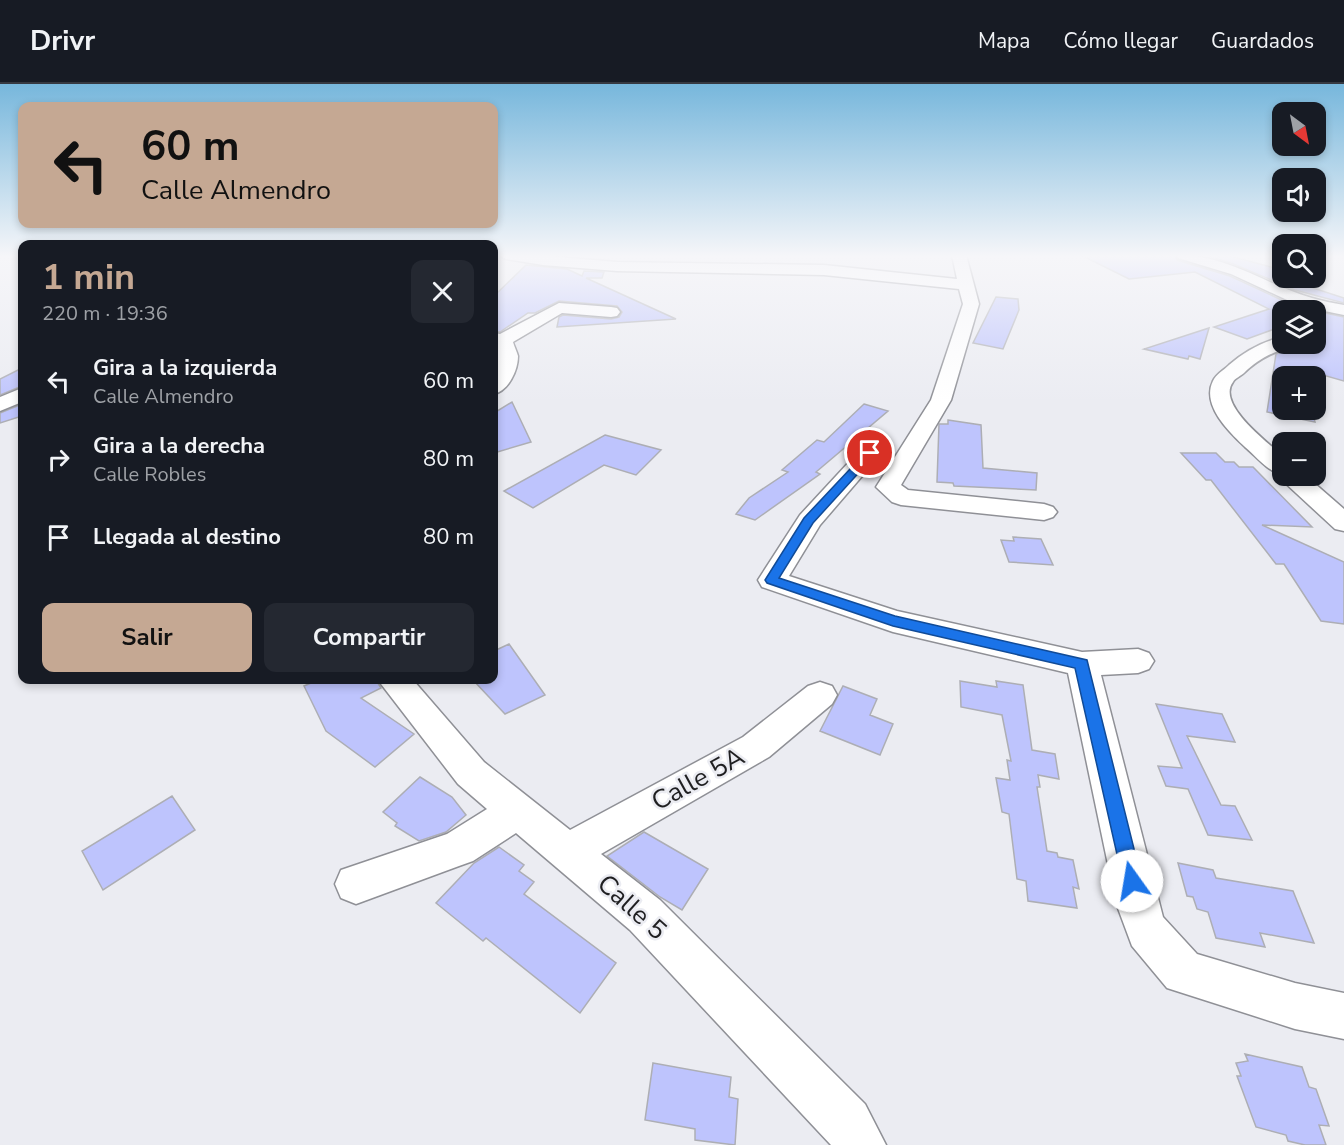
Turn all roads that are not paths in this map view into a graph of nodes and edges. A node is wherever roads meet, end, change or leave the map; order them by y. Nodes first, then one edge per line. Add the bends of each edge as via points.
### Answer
1 (971, 305) edge
2 (1318, 305) edge
3 (1344, 310) edge
4 (611, 312) dead end
5 (498, 339) edge
6 (1272, 347) edge
7 (498, 384) edge
8 (18, 396) edge
9 (0, 405) edge
10 (870, 453) dead end
11 (1272, 458) edge
12 (1303, 486) edge
13 (1044, 512) dead end
14 (1344, 523) edge
15 (1138, 660) dead end
16 (1082, 664) junction
17 (397, 684) edge
18 (820, 695) dead end
19 (517, 811) junction
20 (567, 852) junction
21 (356, 884) dead end
22 (1344, 1016) edge
23 (860, 1145) edge

1 - 13 street via 941,400 888,487 901,497 925,501
2 - 3 street
4 - 5 street via 559,308
5 - 7 street via 508,356
6 - 11 street via 1251,354 1222,382 1219,399 1224,411
8 - 9 street
10 - 16 street via 809,521 772,580 893,621
12 - 14 street
15 - 16 street
16 - 22 street via 1137,903 1147,931 1184,972 1295,1006
17 - 19 street, Calle 5 via 471,773
18 - 20 street, Calle 5A via 756,747
19 - 20 street, Calle 5
19 - 21 street via 459,848
20 - 23 street, Calle 5 via 645,915 846,1122

